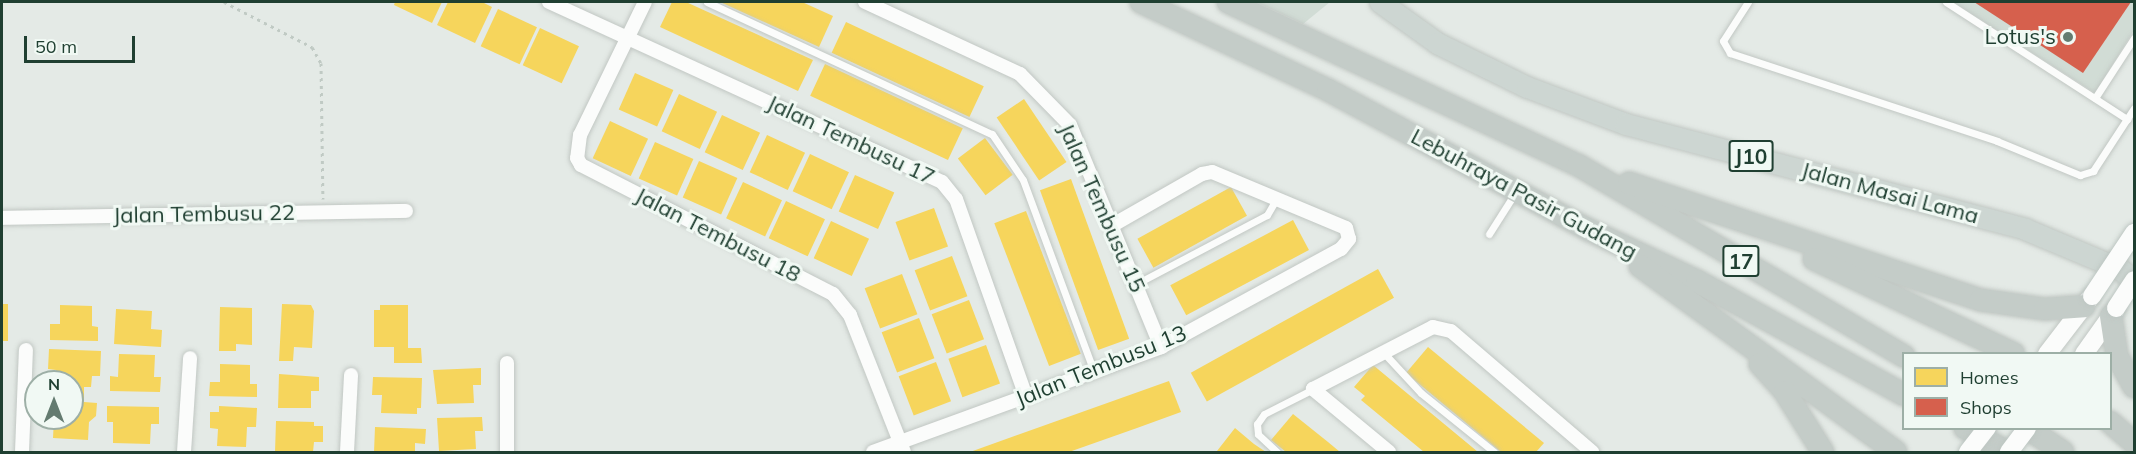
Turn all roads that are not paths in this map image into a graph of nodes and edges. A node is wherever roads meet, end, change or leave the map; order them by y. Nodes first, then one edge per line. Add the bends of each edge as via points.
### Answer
1 (549, 2) edge
2 (645, 2) edge
3 (707, 2) edge
4 (865, 2) edge
5 (1141, 2) edge
6 (1228, 2) edge
7 (1380, 2) edge
8 (1748, 2) edge
9 (1946, 2) edge
10 (628, 38) junction
11 (2134, 38) edge
12 (2095, 98) junction
13 (2134, 108) edge
14 (2127, 119) junction
15 (1578, 165) junction
16 (1516, 191) junction
17 (1277, 198) junction
18 (406, 211) dead end
19 (2, 218) edge
20 (1113, 225) junction
21 (1763, 230) junction
22 (1589, 231) junction
23 (2134, 233) edge
24 (1490, 234) dead end
25 (2134, 281) edge
26 (1136, 284) junction
27 (2088, 301) junction
28 (1701, 308) junction
29 (2114, 312) junction
30 (1161, 347) junction
31 (26, 350) dead end
32 (1383, 352) junction
33 (2010, 352) edge
34 (2048, 352) edge
35 (2085, 352) edge
36 (1902, 355) edge
37 (190, 358) dead end
38 (507, 363) dead end
39 (1094, 372) junction
40 (351, 375) dead end
41 (2134, 387) edge
42 (1313, 389) junction
43 (1902, 394) edge
44 (1026, 397) junction
45 (2112, 424) edge
46 (1967, 430) edge
47 (1986, 430) edge
48 (2026, 430) edge
49 (2028, 430) edge
50 (2134, 442) edge
51 (901, 448) edge
52 (22, 453) edge
53 (184, 453) edge
54 (347, 453) edge
55 (507, 453) edge
56 (873, 453) edge
57 (1277, 453) edge
58 (1389, 453) edge
59 (1494, 453) edge
60 (1592, 453) edge
61 (1823, 453) edge
62 (1896, 453) edge
63 (1968, 453) edge
64 (2008, 453) edge
65 (2063, 453) edge

1 - 10 street, Jalan Tembusu 17
2 - 10 street
3 - 39 lane via 992,134 1023,180
4 - 20 street, Jalan Tembusu 15 via 1020,74 1070,125
5 - 16 highway, Lebuhraya Pasir Gudang / 17 via 1328,90
6 - 15 highway, Lebuhraya Pasir Gudang / 17
7 - 25 main road, Jalan Masai Lama / J10 via 1437,43 1527,87 1615,120 2025,228 2120,269
8 - 14 lane via 1723,40 1726,50 1997,141 2083,176 2093,171
9 - 12 lane
10 - 44 street, Jalan Tembusu 17 via 942,182 956,199
10 - 51 street, Jalan Tembusu 18 via 580,135 577,158 581,165 833,294 850,315
11 - 12 lane
12 - 14 lane
13 - 14 lane
15 - 21 highway
15 - 36 highway, Lebuhraya Pasir Gudang / 17
16 - 22 highway, Lebuhraya Pasir Gudang / 17
16 - 24 lane
17 - 20 street via 1212,172
17 - 26 lane via 1267,215
17 - 30 street, Jalan Tembusu 13 via 1346,228 1349,239 1341,249
18 - 19 street, Jalan Tembusu 22
20 - 26 street, Jalan Tembusu 15
21 - 27 highway via 1982,300 2045,309
21 - 33 highway via 1816,261
22 - 28 highway
22 - 43 highway, Lebuhraya Pasir Gudang / 17 via 1697,282
23 - 27 main road, bridge
25 - 29 main road, bridge
26 - 30 street, Jalan Tembusu 15
27 - 34 main road
28 - 61 highway via 1785,392
28 - 62 highway
29 - 35 main road
29 - 41 highway via 2117,356
30 - 39 street, Jalan Tembusu 13
31 - 52 street
32 - 42 street
32 - 59 lane via 1421,393
32 - 60 street via 1433,327 1451,330
37 - 53 street
38 - 55 street
39 - 44 street, Jalan Tembusu 13
40 - 54 street
42 - 57 lane via 1264,414 1257,424 1258,434
42 - 58 street
44 - 51 street, Jalan Tembusu 13
45 - 50 highway
46 - 64 highway
47 - 63 main road, bridge
48 - 64 main road, bridge
49 - 65 highway
51 - 56 street, Jalan Tembusu 13

